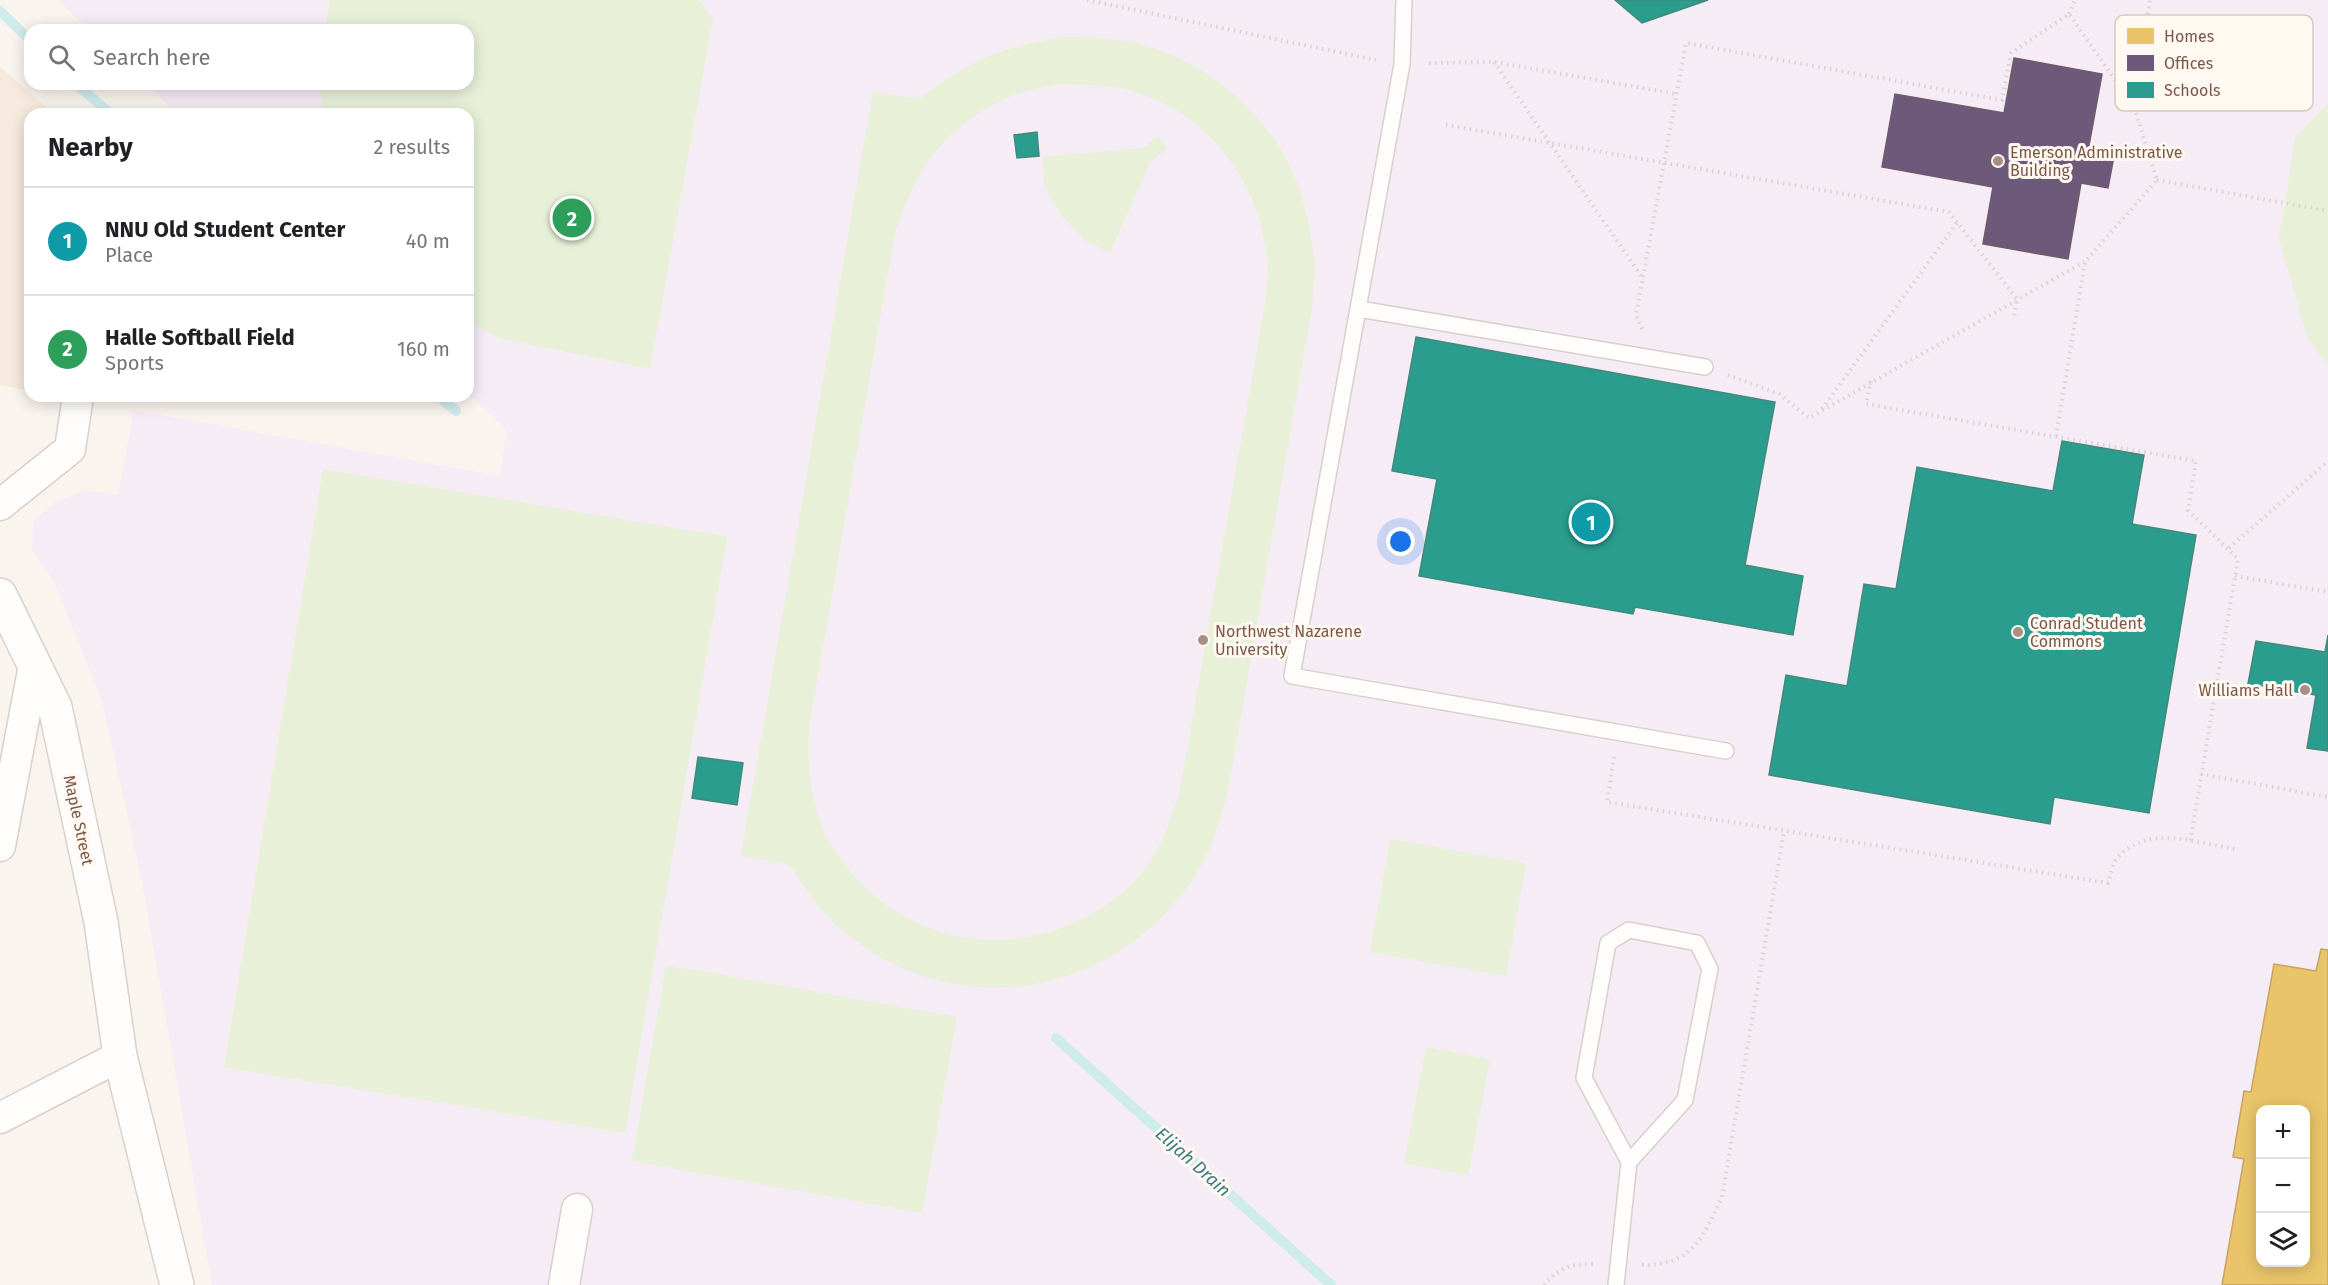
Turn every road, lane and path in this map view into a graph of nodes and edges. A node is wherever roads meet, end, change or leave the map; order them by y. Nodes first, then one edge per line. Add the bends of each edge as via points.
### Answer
1 (1404, 0) edge
2 (2075, 0) edge
3 (2150, 0) edge
4 (2069, 14) junction
5 (2148, 15) edge
6 (1494, 62) dead end
7 (2115, 80) edge
8 (2135, 111) edge
9 (1446, 124) dead end
10 (1549, 143) junction
11 (1664, 163) junction
12 (2157, 180) junction
13 (2328, 211) edge
14 (1958, 223) junction
15 (2085, 262) junction
16 (1643, 278) junction
17 (2017, 299) junction
18 (1359, 309) junction
19 (2014, 318) dead end
20 (1654, 358) junction
21 (1705, 367) joint
22 (1871, 381) junction
23 (77, 402) edge
24 (1820, 411) junction
25 (2056, 436) junction
26 (2328, 461) edge
27 (0, 505) edge
28 (2229, 548) junction
29 (2235, 576) junction
30 (2328, 592) edge
31 (0, 596) edge
32 (34, 665) junction
33 (1617, 732) junction
34 (1726, 751) dead end
35 (2201, 774) junction
36 (2328, 797) edge
37 (2190, 842) junction
38 (0, 846) edge
39 (2235, 849) dead end
40 (120, 1056) junction
41 (0, 1118) edge
42 (1629, 1162) junction
43 (577, 1209) dead end
44 (177, 1285) edge
45 (564, 1285) edge
46 (1616, 1285) edge

1 - 18 lane via 1402,64
2 - 4 path
3 - 5 path
4 - 7 path
4 - 11 path via 2011,53 2002,100 1686,43
6 - 10 path
8 - 12 path
9 - 10 path
10 - 11 path
10 - 16 path
11 - 14 path via 1949,212
11 - 16 path
12 - 13 path
12 - 15 path
14 - 17 path
14 - 24 path
15 - 17 path
15 - 25 path
16 - 20 path via 1636,315
17 - 19 path
17 - 22 path
18 - 20 lane
18 - 33 lane via 1292,676
20 - 21 lane
21 - 24 path via 1779,394 1809,418
22 - 24 path
22 - 25 path via 1866,404
23 - 27 street via 70,449
25 - 28 path via 2196,461 2188,510
26 - 28 path
28 - 29 path via 2238,559
29 - 30 path
29 - 35 path
31 - 32 main road, Maple Street
32 - 38 street
32 - 40 main road, Maple Street via 55,707 101,922
33 - 34 lane
33 - 37 path via 1607,802 2108,883 2117,857 2138,843 2161,837
35 - 36 path
35 - 37 path
37 - 39 path
40 - 41 street
40 - 44 main road, Maple Street
42 - 42 lane via 1685,1100 1710,969 1697,943 1629,930 1608,943 1584,1078
42 - 46 lane
43 - 45 street

